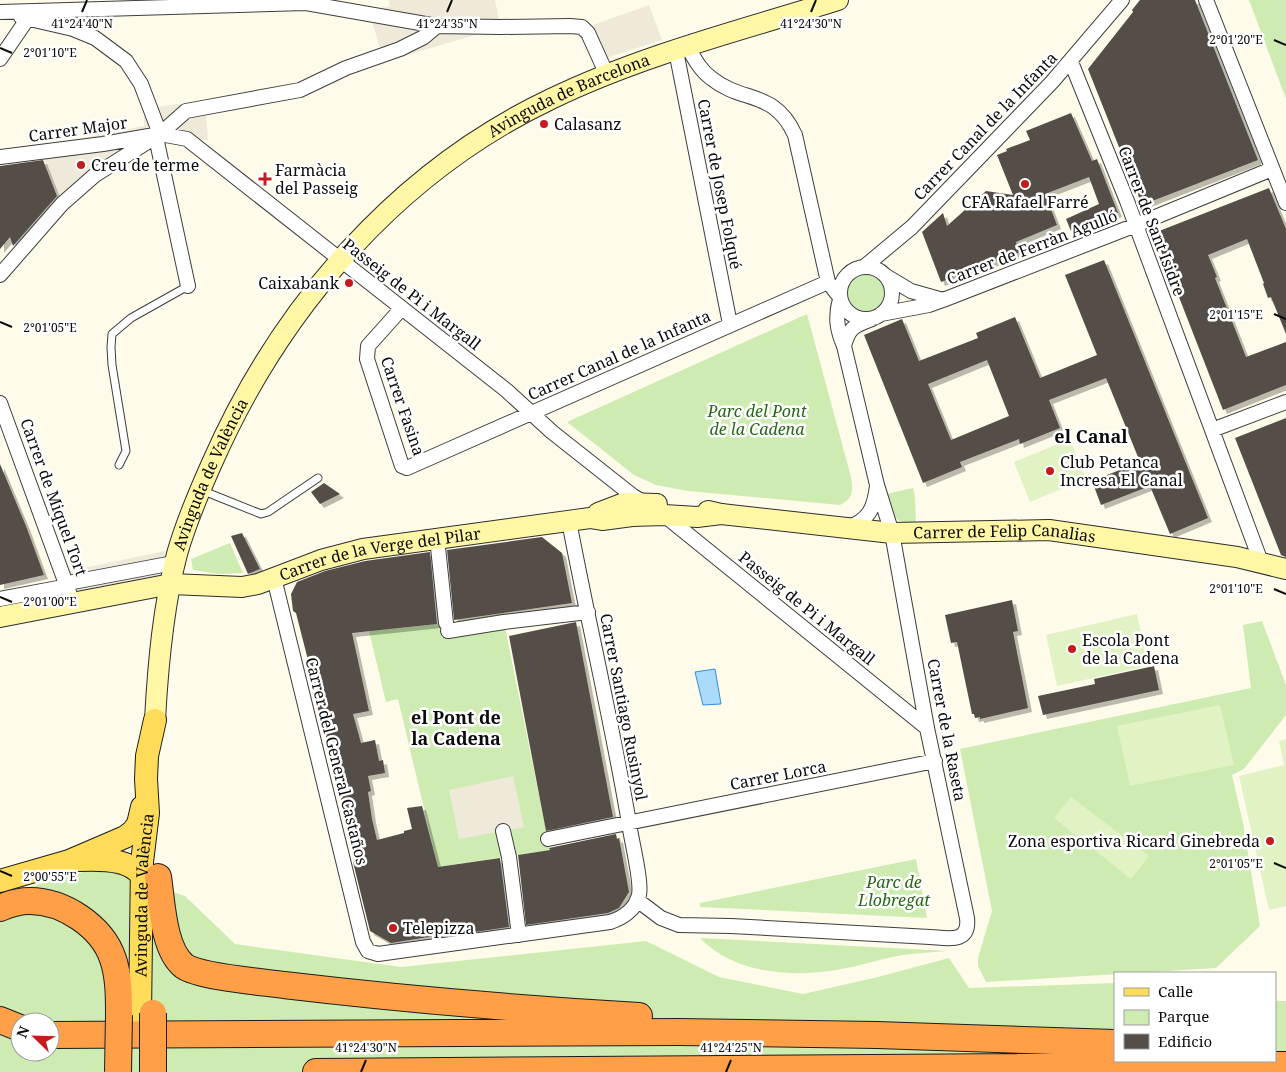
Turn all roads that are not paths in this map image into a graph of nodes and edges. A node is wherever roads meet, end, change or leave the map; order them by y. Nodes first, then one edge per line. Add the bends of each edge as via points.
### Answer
1 (838, 0) edge
2 (1122, 0) edge
3 (1206, 0) edge
4 (0, 12) edge
5 (28, 18) junction
6 (437, 26) junction
7 (682, 49) junction
8 (0, 59) edge
9 (1071, 62) junction
10 (606, 75) junction
11 (160, 134) junction
12 (0, 157) edge
13 (1272, 168) junction
14 (1286, 203) edge
15 (1136, 225) junction
16 (340, 260) junction
17 (864, 267) junction
18 (0, 275) edge
19 (886, 276) junction
20 (828, 282) junction
21 (188, 286) joint
22 (840, 297) junction
23 (943, 300) junction
24 (402, 308) junction
25 (877, 316) junction
26 (730, 324) junction
27 (844, 346) junction
28 (1286, 402) edge
29 (0, 403) edge
30 (532, 414) junction
31 (1212, 430) junction
32 (119, 465) dead end
33 (407, 468) joint
34 (318, 478) dead end
35 (877, 485) junction
36 (200, 490) junction
37 (638, 500) junction
38 (721, 514) junction
39 (664, 515) junction
40 (600, 519) junction
41 (569, 521) junction
42 (846, 528) junction
43 (892, 533) junction
44 (436, 538) junction
45 (1261, 562) junction
46 (168, 564) dead end
47 (1286, 568) edge
48 (274, 578) junction
49 (171, 584) junction
50 (70, 591) junction
51 (0, 599) edge
52 (588, 612) junction
53 (0, 617) edge
54 (156, 720) junction
55 (927, 728) junction
56 (935, 761) junction
57 (146, 779) junction
58 (628, 823) junction
59 (503, 831) dead end
60 (548, 839) dead end
61 (69, 861) junction
62 (150, 876) junction
63 (0, 881) edge
64 (638, 900) junction
65 (0, 908) edge
66 (519, 936) junction
67 (137, 1014) junction
68 (60, 1034) edge
69 (876, 1035) junction
70 (1114, 1043) edge
71 (1286, 1064) edge
72 (118, 1072) edge
73 (139, 1072) edge
74 (153, 1072) edge
75 (316, 1072) edge

1 - 7 street, Avinguda de Barcelona
2 - 9 street, Carrer Canal de la Infanta
3 - 13 street
4 - 5 street
4 - 6 street via 286,2
5 - 8 street
5 - 11 street via 74,29 95,38 126,61 141,84
6 - 10 street via 582,27 588,32
6 - 11 street via 400,49 346,68 300,90 186,111
7 - 10 street, Avinguda de Barcelona
7 - 20 street via 710,78 768,103 789,121 795,135
7 - 26 street, Carrer de Josep Folqué
9 - 15 street, Carrer de Sant Isidre
9 - 17 street, Carrer Canal de la Infanta via 912,227
10 - 16 street, Avinguda de Barcelona via 543,103 462,152 394,206
11 - 12 street, Carrer Major
11 - 16 street, Passeig de Pi i Margall via 187,139
11 - 18 street via 94,175 62,204
11 - 21 street via 157,142
13 - 14 street
13 - 15 street, Carrer de Ferràn Agulló
15 - 23 street, Carrer de Ferràn Agulló
15 - 31 street, Carrer de Sant Isidre
16 - 24 street, Passeig de Pi i Margall
16 - 36 street, Avinguda de València via 310,296 258,372
17 - 19 street via 880,270
17 - 22 street via 856,268 844,278
19 - 23 street, Carrer de Ferràn Agulló via 911,291
19 - 25 street via 892,292 891,300
20 - 22 street
20 - 26 street, Carrer Canal de la Infanta
21 - 32 lane via 131,318 112,334 112,365 126,451
22 - 25 street via 844,308 851,314 862,318
22 - 27 street, Carrer de la Raseta via 837,326
23 - 25 street, Carrer de Ferràn Agulló
24 - 30 street, Passeig de Pi i Margall
24 - 33 street, Carrer Fasina via 368,346 367,359 402,466
25 - 27 street via 854,326
26 - 30 street, Carrer Canal de la Infanta
27 - 35 street, Carrer de la Raseta
28 - 31 street
29 - 50 street, Carrer de Miquel Tort
30 - 33 street, Carrer Canal de la Infanta
30 - 37 street, Passeig de Pi i Margall
31 - 45 street, Carrer de Sant Isidre
34 - 36 lane via 261,514
35 - 42 street, Carrer de la Raseta via 867,516 862,522
35 - 43 street, Carrer de la Raseta via 879,521
36 - 49 street, Avinguda de València via 177,555
37 - 38 street, Carrer de Felip Canalias
37 - 40 street, Carrer de la Verge del Pilar via 632,510
38 - 39 street, Carrer de Felip Canalias via 697,517
38 - 42 street, Carrer de Felip Canalias
39 - 40 street, Carrer de la Verge del Pilar
39 - 55 street, Passeig de Pi i Margall
40 - 41 street, Carrer de la Verge del Pilar
41 - 44 street, Carrer de la Verge del Pilar
41 - 52 street, Carrer Santiago Rusinyol
42 - 43 street, Carrer de Felip Canalias
43 - 45 street, Carrer de Felip Canalias via 1049,530
43 - 55 street, Carrer de la Raseta
44 - 48 street, Carrer de la Verge del Pilar via 340,554
44 - 52 street via 447,627
45 - 47 street, Carrer de Felip Canalias
46 - 50 street
48 - 49 street, Carrer de la Verge del Pilar via 242,587
48 - 66 street, Carrer del General Castaños via 363,942 368,951 378,954
49 - 50 street, Carrer de la Verge del Pilar
49 - 54 street, Avinguda de València via 160,658
50 - 51 street
50 - 53 street, Carrer de la Verge del Pilar
52 - 58 street, Carrer Santiago Rusinyol
54 - 57 main road, Avinguda de València via 147,756
54 - 62 main road, Avinguda de València via 161,753
55 - 56 street, Carrer de la Raseta
56 - 58 street, Carrer Lorca
56 - 64 street, Carrer de la Raseta via 967,918 965,934 957,938 679,924 661,918
57 - 61 main road via 141,812 133,831
57 - 62 main road, Avinguda de València
58 - 60 street, Carrer Lorca
58 - 64 street, Carrer Santiago Rusinyol via 640,886
59 - 66 street
61 - 62 main road via 116,861
61 - 63 main road
62 - 67 main road, Avinguda de València
62 - 67 main road, Avinguda de València via 157,936 153,978
62 - 69 highway via 174,954 184,966 208,974 424,1000 562,1012 777,1023
64 - 66 street via 625,915 610,922
65 - 67 highway via 30,901 65,909 81,918 104,941 112,957 118,985
67 - 72 highway, bridge
67 - 73 highway, Avinguda de València
67 - 74 highway, Avinguda de València, bridge
68 - 69 highway via 679,1032
69 - 70 highway
71 - 75 highway

